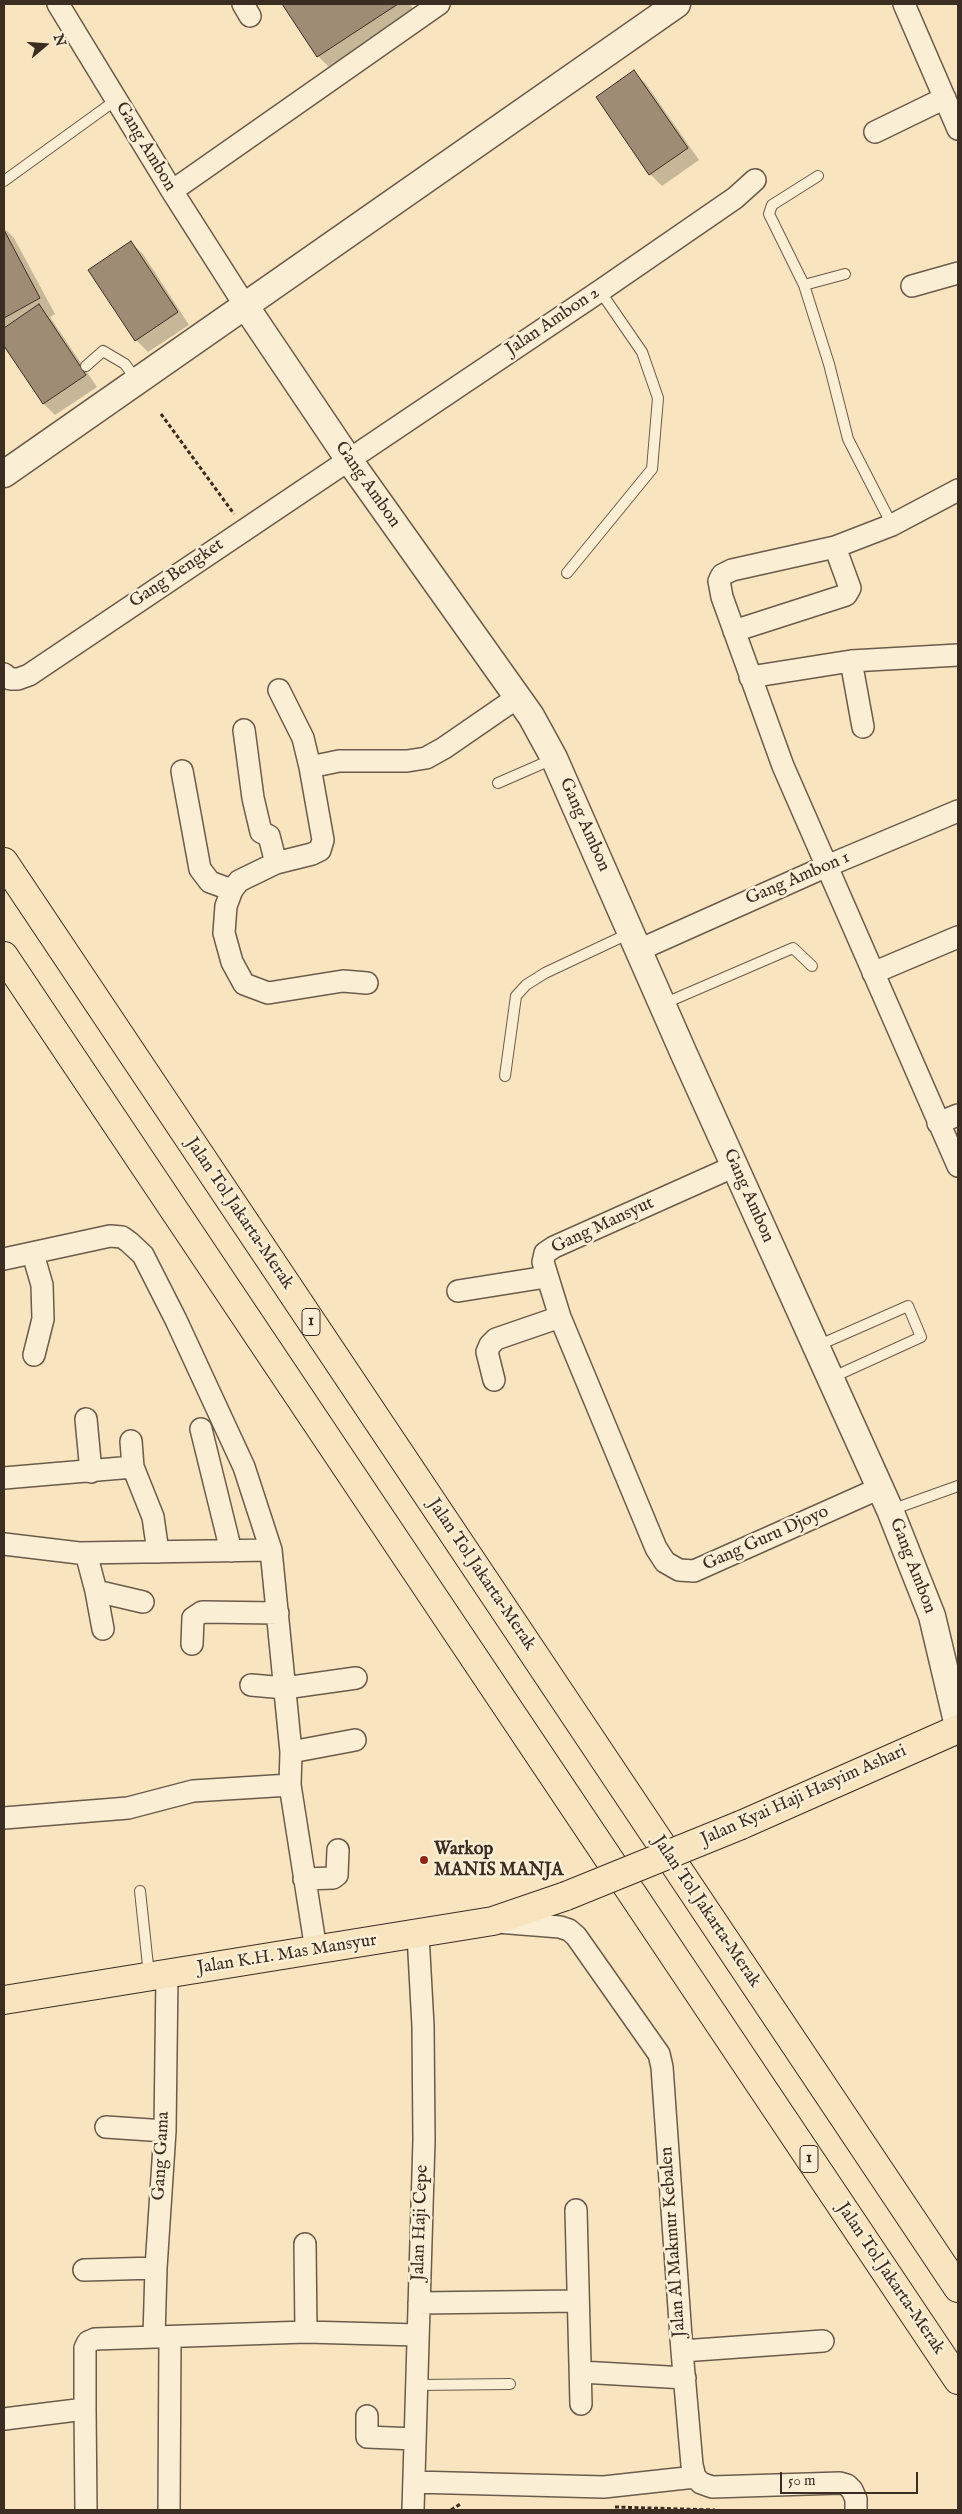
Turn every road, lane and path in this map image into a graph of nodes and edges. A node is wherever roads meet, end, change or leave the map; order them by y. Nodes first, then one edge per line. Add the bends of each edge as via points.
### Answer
1 (58, 4) edge
2 (439, 4) edge
3 (677, 4) edge
4 (904, 4) edge
5 (948, 91) edge
6 (116, 100) junction
7 (958, 129) edge
8 (875, 132) dead end
9 (818, 176) dead end
10 (4, 180) edge
11 (755, 180) dead end
12 (172, 191) junction
13 (958, 272) edge
14 (845, 274) dead end
15 (804, 285) junction
16 (912, 286) dead end
17 (600, 291) junction
18 (244, 304) junction
19 (86, 366) dead end
20 (137, 381) junction
21 (161, 414) dead end
22 (349, 460) junction
23 (5, 472) edge
24 (958, 490) edge
25 (892, 525) junction
26 (244, 529) junction
27 (835, 547) junction
28 (567, 573) dead end
29 (734, 631) junction
30 (958, 655) edge
31 (851, 661) junction
32 (4, 674) edge
33 (750, 677) junction
34 (279, 690) dead end
35 (518, 697) junction
36 (863, 727) dead end
37 (244, 730) dead end
38 (554, 758) junction
39 (310, 767) junction
40 (182, 771) dead end
41 (498, 783) dead end
42 (958, 811) edge
43 (4, 862) edge
44 (276, 862) junction
45 (827, 866) junction
46 (232, 890) junction
47 (958, 937) edge
48 (635, 941) junction
49 (4, 956) edge
50 (812, 966) dead end
51 (873, 973) junction
52 (367, 983) dead end
53 (663, 1004) junction
54 (505, 1076) dead end
55 (958, 1115) edge
56 (938, 1123) junction
57 (735, 1166) junction
58 (958, 1166) edge
59 (33, 1254) junction
60 (4, 1259) edge
61 (546, 1277) junction
62 (458, 1291) dead end
63 (560, 1317) junction
64 (816, 1346) junction
65 (34, 1354) dead end
66 (831, 1378) junction
67 (494, 1380) dead end
68 (600, 1412) joint
69 (86, 1419) dead end
70 (201, 1430) dead end
71 (131, 1441) dead end
72 (133, 1468) junction
73 (91, 1472) junction
74 (4, 1478) edge
75 (958, 1486) edge
76 (885, 1499) junction
77 (4, 1544) edge
78 (271, 1550) junction
79 (231, 1551) junction
80 (158, 1552) junction
81 (86, 1553) junction
82 (96, 1591) junction
83 (143, 1602) dead end
84 (278, 1613) junction
85 (103, 1629) dead end
86 (192, 1644) dead end
87 (356, 1678) dead end
88 (251, 1685) dead end
89 (285, 1688) junction
90 (958, 1727) edge
91 (355, 1740) dead end
92 (291, 1752) junction
93 (290, 1785) junction
94 (4, 1818) edge
95 (338, 1850) dead end
96 (304, 1879) junction
97 (140, 1891) dead end
98 (566, 1896) joint
99 (493, 1921) junction
100 (418, 1935) junction
101 (316, 1950) junction
102 (158, 1975) junction
103 (4, 2000) edge
104 (106, 2127) dead end
105 (165, 2131) junction
106 (576, 2210) dead end
107 (305, 2244) dead end
108 (156, 2268) junction
109 (84, 2270) dead end
110 (958, 2288) edge
111 (578, 2301) junction
112 (419, 2303) junction
113 (306, 2332) junction
114 (418, 2335) junction
115 (162, 2337) junction
116 (823, 2341) dead end
117 (682, 2352) junction
118 (581, 2372) junction
119 (685, 2378) junction
120 (958, 2380) edge
121 (510, 2384) dead end
122 (417, 2385) junction
123 (581, 2404) dead end
124 (85, 2410) junction
125 (367, 2416) dead end
126 (4, 2419) edge
127 (415, 2439) junction
128 (695, 2477) junction
129 (414, 2482) junction
130 (86, 2510) edge
131 (169, 2510) edge
132 (413, 2510) edge
133 (856, 2510) edge

1 - 6 street, Gang Ambon
2 - 12 street
3 - 18 street
4 - 5 street
5 - 7 street
5 - 8 street
6 - 10 lane
6 - 12 street, Gang Ambon
9 - 15 lane via 772,205 769,214
11 - 17 street, Jalan Ambon 2 via 735,198
12 - 18 street, Gang Ambon
13 - 16 street
14 - 15 lane
15 - 25 lane via 848,439
17 - 22 street, Jalan Ambon 2
17 - 28 lane via 642,352 658,398 652,469
18 - 20 street
18 - 22 street, Gang Ambon
19 - 20 lane via 103,351 125,364
20 - 23 street
21 - 26 path
22 - 26 street, Gang Bengket
22 - 35 street, Gang Ambon
24 - 25 street
25 - 27 street
26 - 32 street, Gang Bengket via 29,675 10,679
27 - 29 street via 850,588 846,595
27 - 29 street via 722,575 720,589
29 - 33 street
30 - 31 street
31 - 33 street
31 - 36 street
33 - 45 street via 776,750
34 - 39 street via 303,738
35 - 38 street, Gang Ambon
35 - 39 street via 426,758 339,761
37 - 44 street via 261,832 269,836
38 - 41 lane
38 - 48 street, Gang Ambon
39 - 44 street via 323,840 320,850
40 - 46 street via 200,869 210,882
42 - 45 street, Gang Ambon 1
43 - 110 main road, Jalan Tol Jakarta–Merak / 1
44 - 46 street via 239,881
45 - 48 street, Gang Ambon 1
45 - 51 street
46 - 52 street via 226,906 224,934 232,962 244,984 268,992 343,981
47 - 51 street
48 - 53 street, Gang Ambon
48 - 54 lane via 545,973 526,985 516,996
49 - 120 main road, Jalan Tol Jakarta–Merak / 1
50 - 53 lane via 793,948
51 - 56 street
53 - 57 street, Gang Ambon
55 - 56 street
56 - 58 street
57 - 61 street, Gang Mansyut via 554,1247 545,1253 542,1262
57 - 64 street, Gang Ambon
59 - 60 street
59 - 65 street via 42,1285 43,1319
59 - 78 street via 110,1236 122,1238 143,1255 244,1466
61 - 62 street
61 - 63 street, Gang Mansyut
63 - 67 street via 496,1339 488,1352
63 - 68 street, Gang Mansyut
64 - 66 street, Gang Ambon
64 - 66 lane via 908,1306 921,1337
66 - 76 street, Gang Ambon
68 - 76 street, Gang Guru Djoyo via 656,1548 665,1562 679,1570 694,1571
69 - 73 street
70 - 79 street
71 - 72 street
72 - 73 street
72 - 80 street via 153,1517
73 - 74 street
75 - 76 lane
76 - 90 street, Gang Ambon via 932,1616
77 - 81 street
78 - 79 street
78 - 84 street
79 - 80 street
80 - 81 street
81 - 82 street
82 - 83 street
82 - 85 street
84 - 86 street via 202,1612 193,1618
84 - 89 street
87 - 89 street
88 - 89 street
89 - 92 street
90 - 98 main road, Jalan Kyai Haji Hasyim Ashari, bridge via 741,1825
91 - 92 street
92 - 93 street
93 - 94 street via 193,1791 128,1808
93 - 96 street
95 - 96 street via 337,1875 334,1878
96 - 101 street
97 - 102 lane
98 - 99 main road, Jalan K.H. Mas Mansyur
99 - 100 main road, Jalan K.H. Mas Mansyur
99 - 117 street, Jalan Al Makmur Kebalen via 560,1928 576,1936 658,2054 662,2067
100 - 101 main road, Jalan K.H. Mas Mansyur
100 - 112 street, Jalan Haji Cepe via 424,2140
101 - 102 main road, Jalan K.H. Mas Mansyur
102 - 103 main road, Jalan K.H. Mas Mansyur
102 - 105 street, Gang Gama
104 - 105 street
105 - 108 street, Gang Gama
106 - 111 street
107 - 113 street
108 - 109 street
108 - 115 street, Gang Gama
111 - 112 street
111 - 118 street
112 - 114 street, Jalan Haji Cepe
113 - 114 street
113 - 115 street
114 - 122 street, Jalan Haji Cepe
115 - 124 street via 95,2339 88,2342 85,2348
115 - 131 street, Gang Gama
116 - 117 street
117 - 119 street, Jalan Al Makmur Kebalen
118 - 119 street
118 - 123 street
119 - 128 street, Jalan Al Makmur Kebalen
121 - 122 lane
122 - 127 street, Jalan Haji Cepe
124 - 126 street
124 - 130 street
125 - 127 street via 368,2437
127 - 129 street, Jalan Haji Cepe
128 - 129 street via 604,2487
128 - 133 street via 712,2487 847,2485 856,2499
129 - 132 street, Jalan Haji Cepe

